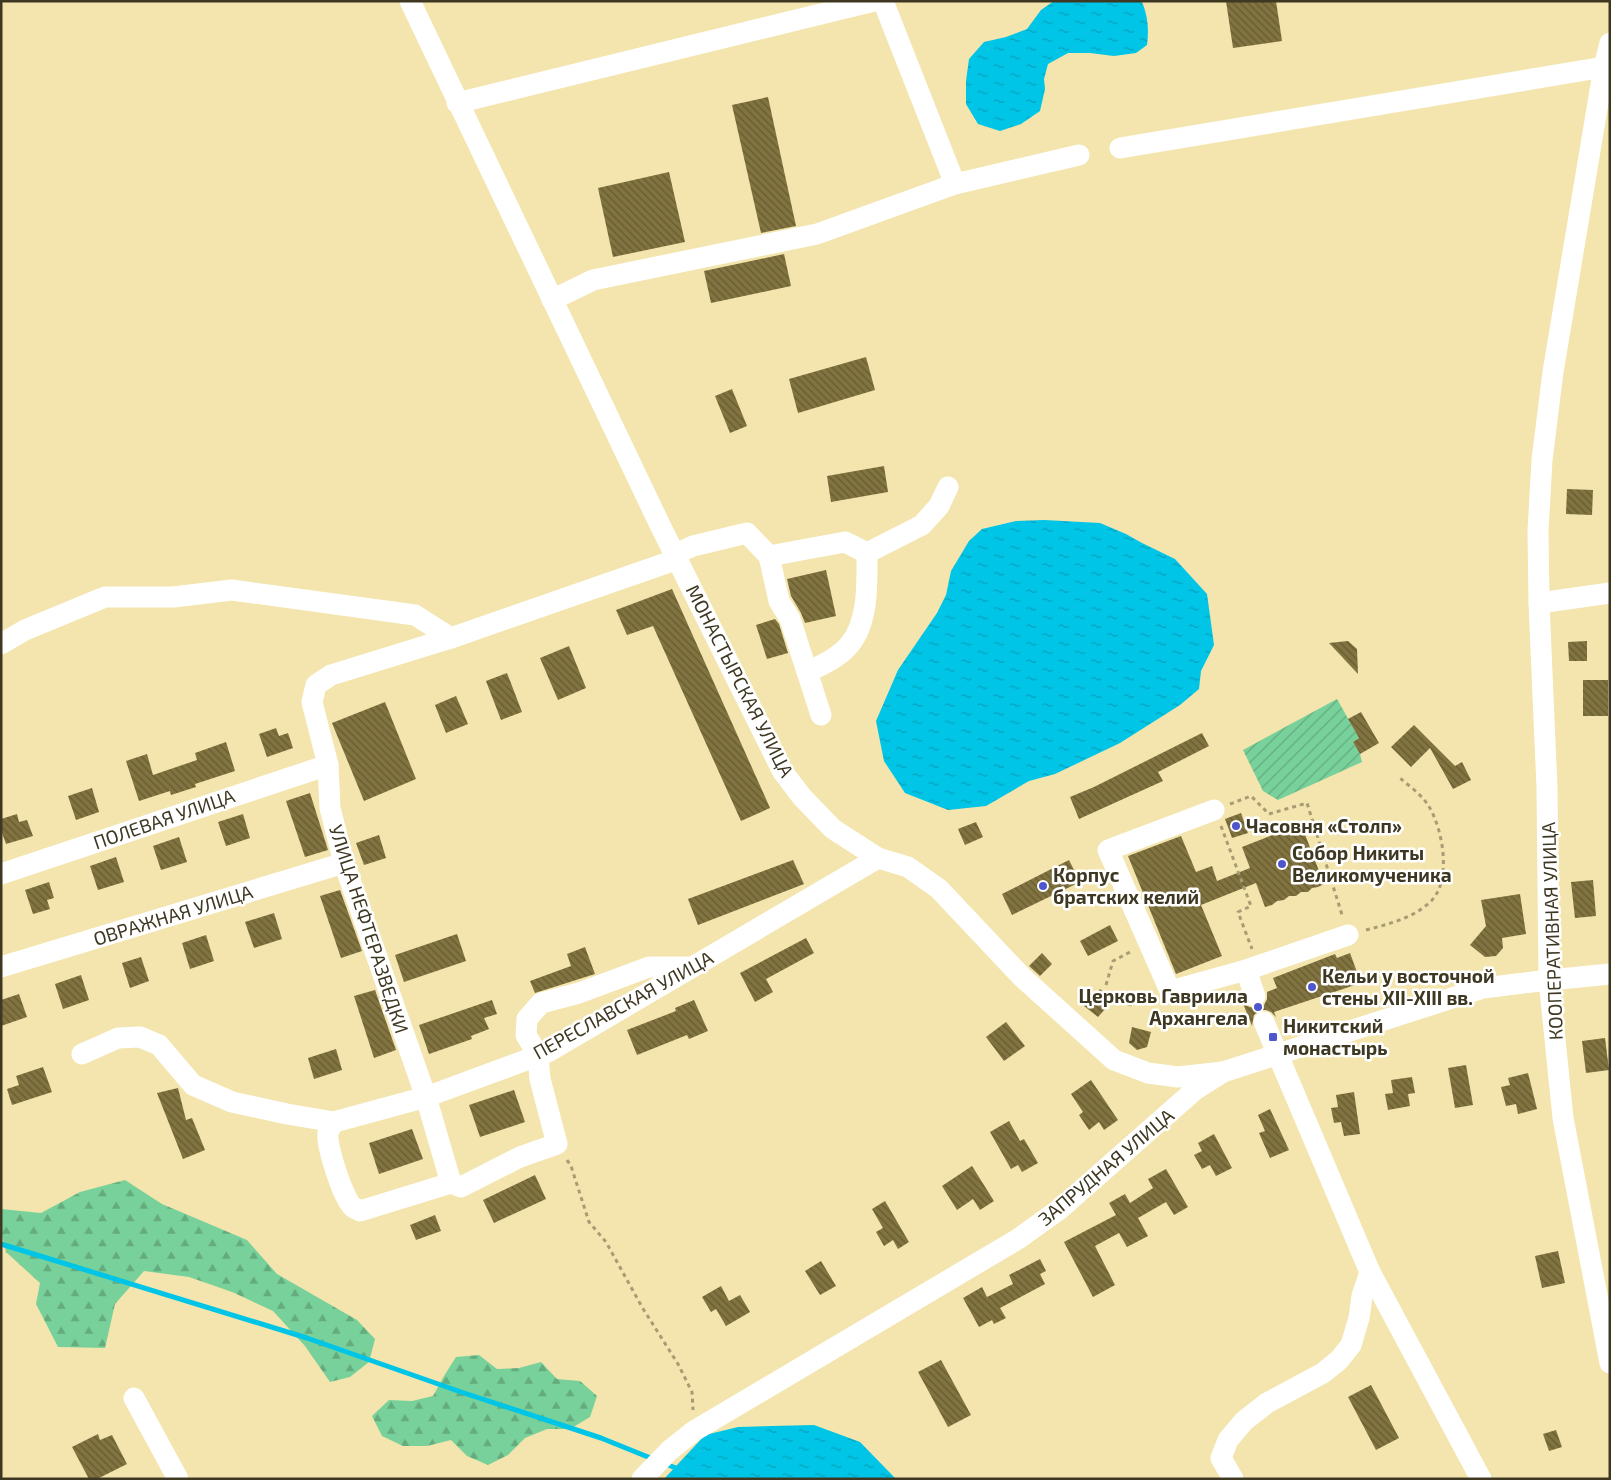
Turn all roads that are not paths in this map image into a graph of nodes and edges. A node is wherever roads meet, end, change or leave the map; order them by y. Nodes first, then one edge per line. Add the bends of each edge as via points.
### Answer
1 (410, 1) edge
2 (874, 1) edge
3 (882, 1) edge
4 (1610, 43) edge
5 (1604, 67) junction
6 (457, 103) junction
7 (1602, 125) edge
8 (1120, 148) dead end
9 (1079, 155) dead end
10 (955, 184) junction
11 (552, 300) junction
12 (948, 488) dead end
13 (867, 553) junction
14 (769, 556) junction
15 (676, 557) junction
16 (1610, 593) edge
17 (1539, 602) junction
18 (451, 638) junction
19 (1, 644) edge
20 (807, 672) junction
21 (821, 715) dead end
22 (328, 765) junction
23 (1214, 810) road end
24 (878, 858) junction
25 (344, 863) junction
26 (1, 874) edge
27 (1348, 935) road end
28 (1, 967) edge
29 (692, 967) junction
30 (1252, 968) junction
31 (1610, 974) edge
32 (1550, 980) junction
33 (1255, 996) dead end
34 (1264, 1022) dead end
35 (82, 1054) dead end
36 (1277, 1054) junction
37 (538, 1056) junction
38 (1223, 1072) junction
39 (426, 1097) junction
40 (334, 1122) junction
41 (452, 1183) junction
42 (1370, 1272) junction
43 (1603, 1290) edge
44 (1610, 1363) edge
45 (134, 1398) dead end
46 (646, 1475) edge
47 (178, 1479) edge
48 (1233, 1479) edge
49 (1481, 1479) edge

1 - 6 street, МОНАСТЫРСКАЯ УЛИЦА
2 - 6 street
3 - 10 street
4 - 5 street, КООПЕРАТИВНАЯ УЛИЦА
5 - 7 street, КООПЕРАТИВНАЯ УЛИЦА
5 - 8 street
6 - 11 street, МОНАСТЫРСКАЯ УЛИЦА
7 - 17 street, КООПЕРАТИВНАЯ УЛИЦА via 1553,372 1542,460
9 - 10 street
10 - 11 street via 817,234 593,280
11 - 15 street, МОНАСТЫРСКАЯ УЛИЦА
12 - 13 street via 939,506 922,525
13 - 14 street via 845,542
13 - 20 street via 867,590 861,622 850,644 830,661
14 - 15 street, УЛИЦА НЕФТЕРАЗВЕДКИ via 747,533 693,546
14 - 20 street via 779,601 790,618
15 - 18 street, УЛИЦА НЕФТЕРАЗВЕДКИ
15 - 24 street, МОНАСТЫРСКАЯ УЛИЦА via 783,772 832,829
16 - 17 street
17 - 32 street, КООПЕРАТИВНАЯ УЛИЦА via 1547,788
18 - 19 street via 416,615 232,590 173,597 105,597 25,630
18 - 22 street, УЛИЦА НЕФТЕРАЗВЕДКИ via 331,675 316,685 312,702
20 - 21 street
22 - 25 street, УЛИЦА НЕФТЕРАЗВЕДКИ via 330,808
22 - 26 street, ПОЛЕВАЯ УЛИЦА
23 - 30 street via 1108,850 1170,991
24 - 29 street, ПЕРЕСЛАВСКАЯ УЛИЦА
24 - 38 street, МОНАСТЫРСКАЯ УЛИЦА via 908,867 939,889 1022,977 1114,1060 1163,1075
25 - 28 street, ОВРАЖНАЯ УЛИЦА
25 - 39 street, УЛИЦА НЕФТЕРАЗВЕДКИ
27 - 30 street
29 - 37 street, ПЕРЕСЛАВСКАЯ УЛИЦА
29 - 37 street via 649,967 542,1004 527,1019 526,1035
30 - 33 street
31 - 32 street, ЗАПРУДНАЯ УЛИЦА
32 - 36 street, ЗАПРУДНАЯ УЛИЦА via 1483,988
32 - 43 street, КООПЕРАТИВНАЯ УЛИЦА via 1562,1118
34 - 36 street
35 - 40 street, ПЕРЕСЛАВСКАЯ УЛИЦА via 118,1038 140,1037 159,1045 193,1085 232,1102
36 - 38 street, ЗАПРУДНАЯ УЛИЦА
36 - 42 street
37 - 39 street, ПЕРЕСЛАВСКАЯ УЛИЦА
37 - 41 street via 540,1079 557,1144 520,1157 462,1187
38 - 46 street, ЗАПРУДНАЯ УЛИЦА via 1196,1089 1060,1209 1018,1239 694,1431
39 - 40 street, ПЕРЕСЛАВСКАЯ УЛИЦА
39 - 41 street, УЛИЦА НЕФТЕРАЗВЕДКИ
40 - 41 street via 328,1133 331,1154 345,1195 353,1208 360,1210
42 - 48 street via 1351,1345 1339,1360 1323,1373 1267,1403 1244,1421 1228,1440 1221,1458
42 - 49 street
43 - 44 street, КООПЕРАТИВНАЯ УЛИЦА
45 - 47 street

